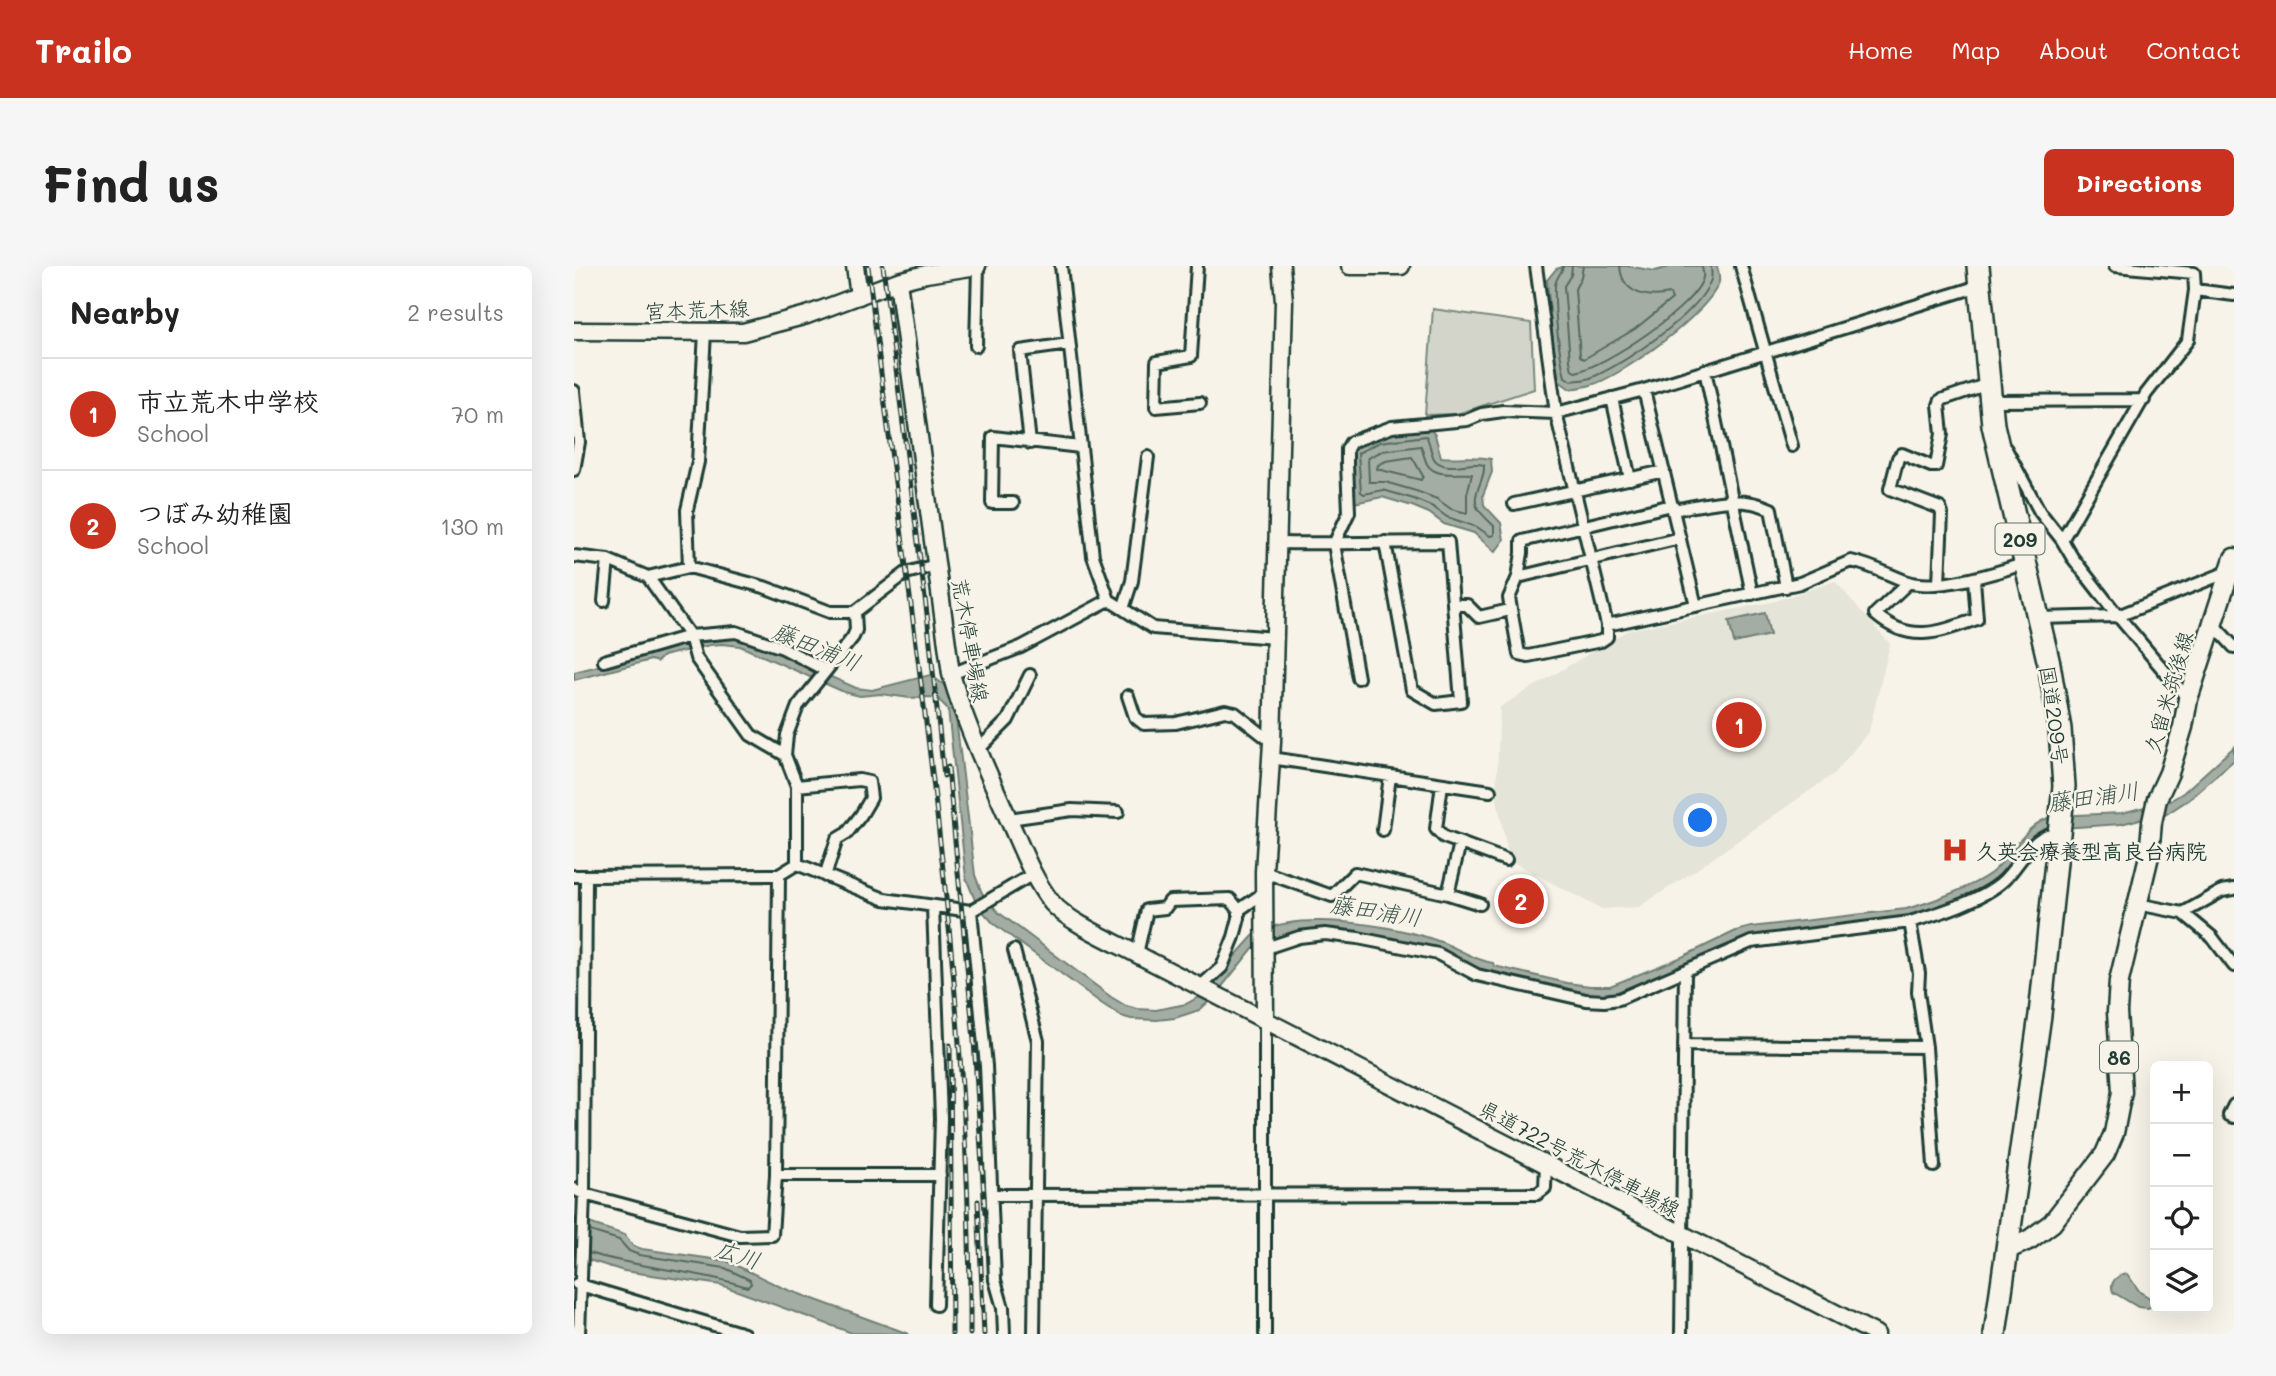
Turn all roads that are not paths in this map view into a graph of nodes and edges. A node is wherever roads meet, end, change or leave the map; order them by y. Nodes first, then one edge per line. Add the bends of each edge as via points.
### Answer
1 (855, 266) edge
2 (977, 266) edge
3 (1061, 266) edge
4 (1197, 266) edge
5 (1281, 266) edge
6 (1350, 266) edge
7 (1401, 266) edge
8 (1535, 266) edge
9 (1741, 266) edge
10 (2115, 266) edge
11 (1978, 276) edge
12 (898, 281) junction
13 (2195, 290) junction
14 (2234, 295) edge
15 (859, 296) junction
16 (574, 331) edge
17 (705, 332) junction
18 (1069, 344) junction
19 (976, 346) dead end
20 (1764, 352) junction
21 (1705, 370) junction
22 (1644, 390) junction
23 (574, 391) edge
24 (1989, 393) junction
25 (1612, 398) junction
26 (2144, 400) junction
27 (1200, 403) dead end
28 (576, 410) edge
29 (1556, 412) junction
30 (1993, 425) junction
31 (1030, 443) junction
32 (1792, 446) dead end
33 (1080, 447) junction
34 (1148, 457) dead end
35 (574, 470) edge
36 (1664, 471) junction
37 (1630, 479) junction
38 (1575, 492) junction
39 (1732, 500) junction
40 (1013, 503) dead end
41 (1514, 504) dead end
42 (1672, 508) junction
43 (1583, 527) junction
44 (1680, 538) junction
45 (2062, 540) junction
46 (1385, 542) junction
47 (1278, 543) junction
48 (1334, 544) junction
49 (574, 556) edge
50 (608, 560) junction
51 (1590, 560) junction
52 (2026, 563) junction
53 (936, 565) junction
54 (2232, 566) edge
55 (690, 567) junction
56 (1518, 577) junction
57 (648, 578) junction
58 (1974, 579) junction
59 (1909, 582) junction
60 (1939, 583) junction
61 (1786, 587) junction
62 (1752, 594) junction
63 (1109, 600) junction
64 (604, 601) dead end
65 (1453, 605) junction
66 (1696, 606) junction
67 (1123, 609) junction
68 (1510, 610) junction
69 (855, 612) junction
70 (2118, 616) junction
71 (2039, 618) junction
72 (2212, 623) junction
73 (1606, 625) junction
74 (690, 636) junction
75 (1275, 638) junction
76 (2234, 647) edge
77 (604, 662) dead end
78 (825, 670) junction
79 (951, 674) junction
80 (1030, 675) dead end
81 (1358, 678) dead end
82 (1128, 696) dead end
83 (2188, 699) junction
84 (978, 750) junction
85 (1271, 750) junction
86 (785, 755) junction
87 (1391, 776) junction
88 (1442, 784) junction
89 (797, 786) junction
90 (1490, 791) dead end
91 (1118, 812) dead end
92 (1009, 819) junction
93 (2061, 825) junction
94 (1383, 830) dead end
95 (1460, 843) junction
96 (1506, 860) dead end
97 (797, 864) junction
98 (1264, 872) junction
99 (1033, 874) junction
100 (779, 875) junction
101 (574, 876) edge
102 (586, 876) junction
103 (825, 876) junction
104 (2234, 890) edge
105 (1265, 892) junction
106 (1448, 894) junction
107 (1480, 904) dead end
108 (2137, 904) junction
109 (933, 907) junction
110 (1239, 910) junction
111 (971, 911) junction
112 (2183, 913) junction
113 (1910, 922) junction
114 (1266, 948) junction
115 (1014, 950) dead end
116 (1137, 954) junction
117 (2234, 966) edge
118 (1685, 971) junction
119 (1201, 986) junction
120 (1265, 1019) junction
121 (1684, 1045) junction
122 (1926, 1047) junction
123 (2234, 1105) edge
124 (2234, 1117) edge
125 (1546, 1163) junction
126 (1934, 1166) dead end
127 (776, 1175) junction
128 (940, 1175) junction
129 (580, 1195) edge
130 (993, 1195) junction
131 (1036, 1195) junction
132 (1264, 1195) junction
133 (1682, 1235) junction
134 (2006, 1250) junction
135 (577, 1284) edge
136 (936, 1306) dead end
137 (579, 1334) edge
138 (744, 1334) edge
139 (1004, 1334) edge
140 (1034, 1334) edge
141 (1265, 1334) edge
142 (1681, 1334) edge
143 (1876, 1334) edge
144 (1995, 1334) edge

1 - 15 main road
2 - 12 main road
2 - 19 street
3 - 18 street
4 - 27 street via 1191,356 1157,362 1156,407
5 - 47 main road
6 - 7 main road
8 - 29 street
9 - 20 street
10 - 13 street via 2194,272
11 - 20 street
11 - 24 highway, 国道209号 / 209
12 - 15 main road
12 - 53 main road, 荒木停車場線
13 - 14 street
13 - 26 street via 2188,340
15 - 17 main road, 宮本荒木線 via 768,327
16 - 17 main road, 宮本荒木線
17 - 55 street via 698,462 687,510
18 - 31 street via 1020,351
18 - 33 street
20 - 21 street
20 - 32 street
21 - 22 street
21 - 39 street
22 - 25 street
22 - 36 street
23 - 28 street
24 - 26 street
24 - 30 highway, 国道209号 / 209
24 - 60 street via 1941,400 1942,434 1936,466 1902,454 1898,458 1890,489 1940,508 1942,514
25 - 29 street
25 - 37 street
26 - 45 street
28 - 35 street via 579,442
29 - 38 street
29 - 48 street via 1503,411 1467,420 1392,427 1351,442 1347,449 1349,512
30 - 45 street via 2040,512
30 - 52 highway, 国道209号 / 209
31 - 33 street
31 - 40 street via 993,437 992,503
33 - 63 street via 1093,556
34 - 67 street via 1132,581
36 - 37 street
36 - 42 street
37 - 38 street
38 - 41 street
38 - 43 street
39 - 42 street
39 - 61 street via 1771,509
39 - 62 street
42 - 43 street
42 - 44 street
43 - 51 street
43 - 56 street via 1522,541
44 - 51 street
44 - 66 street
45 - 70 street
46 - 48 street
46 - 65 street via 1448,542
46 - 65 street via 1412,690 1436,704 1461,701
47 - 48 street
47 - 75 main road
48 - 81 street
49 - 50 street
50 - 57 street
50 - 64 street
51 - 56 street
51 - 73 street
52 - 58 street
52 - 71 highway, 国道209号 / 209
53 - 69 street via 906,573
53 - 79 main road, 荒木停車場線
54 - 70 street
54 - 72 main road, 久留米筑後線 / 86
55 - 57 street
55 - 69 street via 764,587 830,612
56 - 68 street via 1509,598
57 - 74 street
58 - 59 street via 1977,620 1945,631 1910,634 1890,627 1875,614
58 - 60 street
59 - 60 street
59 - 61 street via 1852,561
61 - 62 street
62 - 66 street
63 - 67 street
63 - 79 street via 1021,647
65 - 68 street via 1467,605 1479,617
66 - 73 street
67 - 75 street via 1153,628
68 - 73 street via 1520,654 1528,656 1601,641 1606,637
69 - 78 street via 853,637
70 - 71 street
70 - 83 street
71 - 93 highway, 国道209号 / 209 via 2060,729
72 - 76 street
72 - 83 main road, 久留米筑後線 / 86
74 - 77 street
74 - 78 street via 736,632
74 - 86 street via 696,658 751,735
75 - 85 main road
78 - 86 street via 798,706
79 - 84 main road, 荒木停車場線
80 - 84 street via 1008,720
82 - 85 street via 1135,717 1144,724 1235,713
83 - 108 main road, 久留米筑後線 / 86 via 2169,773 2157,799
84 - 92 main road, 荒木停車場線
85 - 87 street
85 - 98 main road
86 - 89 street
87 - 88 street
87 - 94 street
88 - 90 street
88 - 95 street via 1436,829
89 - 97 street
89 - 103 street via 869,782 871,798 847,833 837,839
91 - 92 street via 1072,810
92 - 99 main road, 荒木停車場線
93 - 113 street via 2040,837 2003,882
93 - 134 highway, 国道209号 / 209 via 2040,1015
95 - 96 street
95 - 106 street
97 - 100 street
97 - 103 street
98 - 105 main road
98 - 106 street via 1332,896 1355,873
99 - 111 street
99 - 116 main road, 荒木停車場線 via 1053,904 1068,916
100 - 102 street
100 - 127 street
101 - 102 street
102 - 129 street
103 - 109 street via 884,899
104 - 112 street via 2222,891
105 - 110 street
105 - 114 main road
106 - 107 street
108 - 112 street
108 - 134 main road, 久留米筑後線 / 86 via 2119,981 2116,1012 2122,1092 2114,1133 2105,1154 2052,1223
109 - 111 street
109 - 128 street
110 - 116 street via 1230,899 1170,901 1165,908 1147,911
110 - 119 street via 1222,967
111 - 130 street
112 - 117 street via 2212,937
113 - 118 street via 1751,942
113 - 122 street
114 - 118 street via 1325,934 1358,938 1438,954 1477,975 1604,1001
114 - 120 main road
115 - 131 street via 1038,1041
116 - 119 main road, 荒木停車場線
118 - 121 street
119 - 120 main road, 荒木停車場線
120 - 125 main road, 県道722号荒木停車場線
120 - 132 street
121 - 122 street
121 - 133 street
122 - 126 street
123 - 124 street via 2228,1115
125 - 132 street via 1545,1188 1537,1194
125 - 133 main road, 県道722号荒木停車場線
127 - 128 street
127 - 129 street via 772,1235 740,1236
128 - 136 street
129 - 135 street via 582,1273
130 - 131 street
130 - 139 street via 995,1280
131 - 132 street
131 - 140 street
132 - 141 street
133 - 142 street
133 - 143 main road, 県道722号荒木停車場線
134 - 144 highway, 国道209号 / 209
135 - 137 street
135 - 138 street

